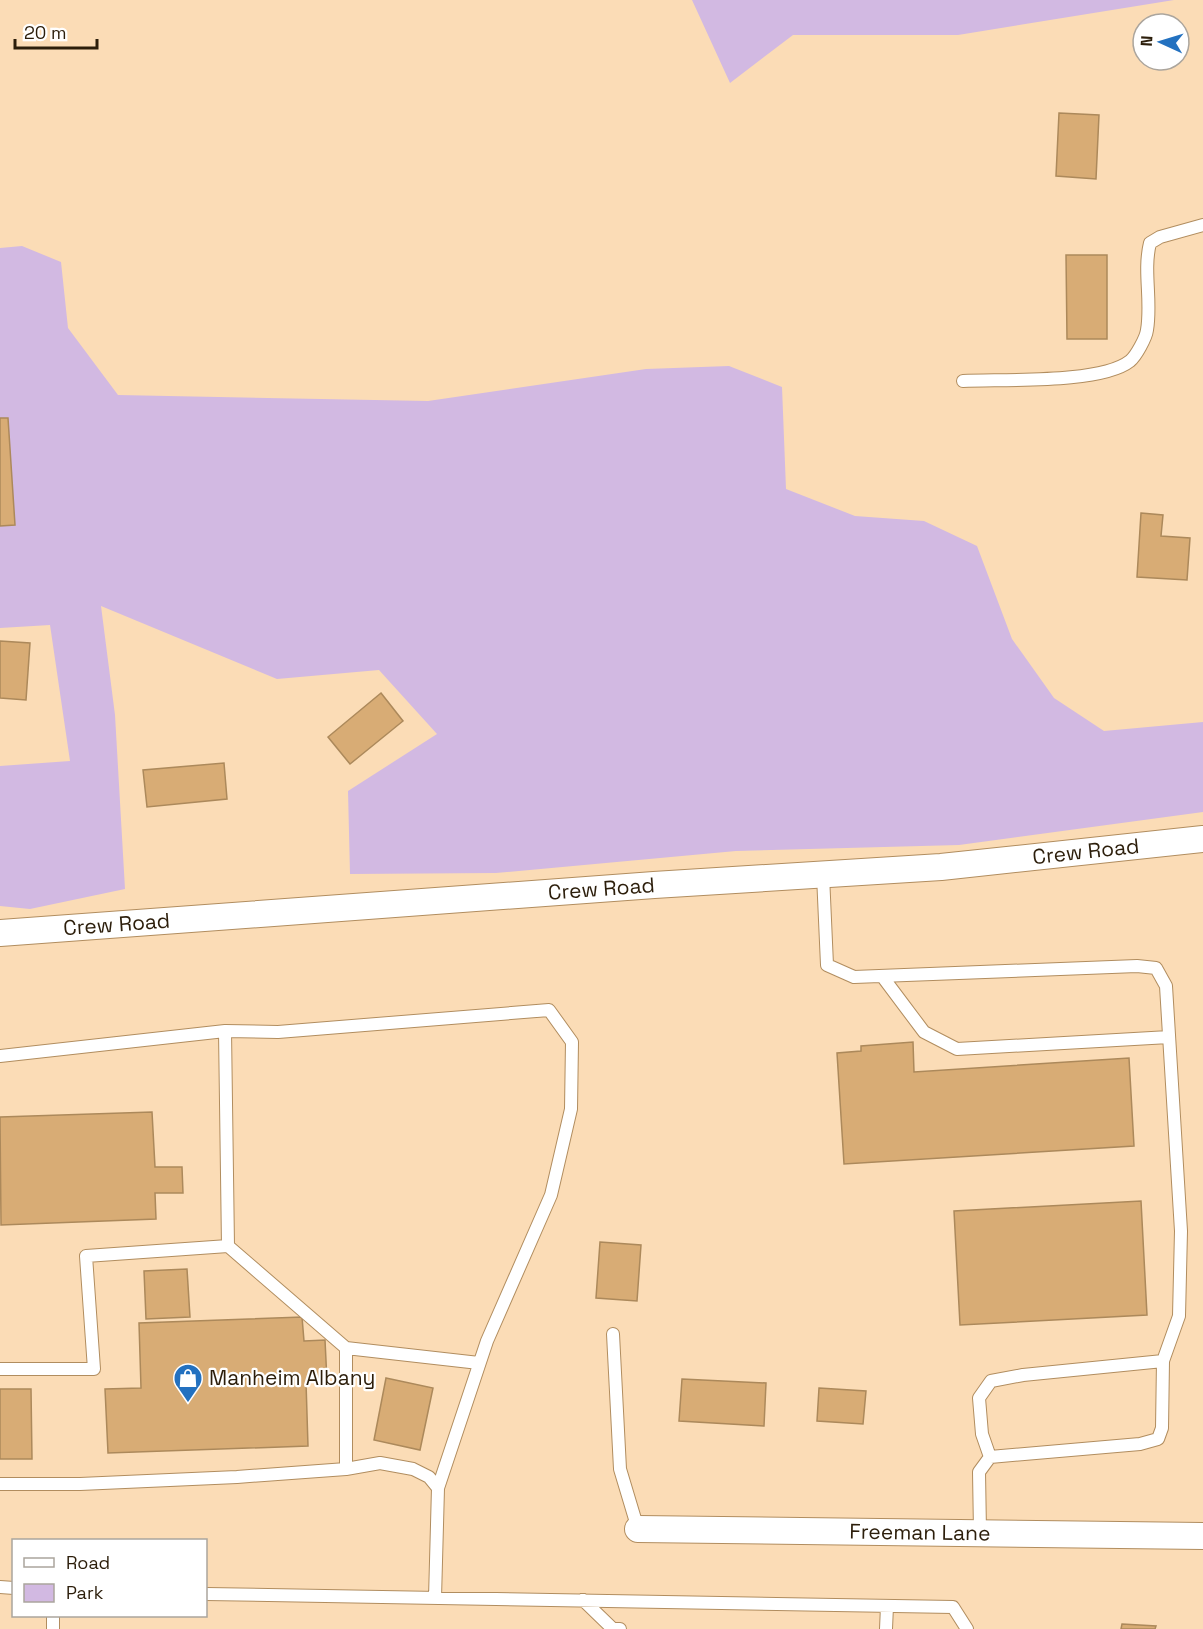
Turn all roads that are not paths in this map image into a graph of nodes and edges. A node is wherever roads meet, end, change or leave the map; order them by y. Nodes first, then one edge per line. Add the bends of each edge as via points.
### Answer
1 (1203, 225) edge
2 (963, 381) dead end
3 (1203, 838) edge
4 (823, 875) junction
5 (0, 933) edge
6 (882, 976) junction
7 (225, 1031) junction
8 (1169, 1038) junction
9 (0, 1056) edge
10 (228, 1246) junction
11 (613, 1334) dead end
12 (346, 1348) junction
13 (1163, 1361) junction
14 (479, 1363) junction
15 (0, 1369) edge
16 (990, 1457) junction
17 (346, 1469) junction
18 (0, 1484) edge
19 (438, 1488) junction
20 (638, 1528) joint
21 (980, 1531) junction
22 (1203, 1536) edge
23 (207, 1594) edge
24 (435, 1598) junction
25 (583, 1600) junction
26 (887, 1605) junction
27 (620, 1629) edge
28 (886, 1629) edge
29 (967, 1629) edge

1 - 2 lane via 1150,243 1146,258 1150,300 1147,333 1131,361 1098,375
3 - 4 street, Crew Road via 941,867
4 - 5 street, Crew Road
4 - 6 lane via 827,965 854,977
6 - 8 lane via 924,1032 957,1049
6 - 8 lane via 1156,968 1166,986
7 - 9 lane
7 - 10 lane
7 - 14 lane via 278,1032 549,1010 572,1042 572,1109 551,1195
8 - 13 lane via 1182,1231 1179,1316
10 - 12 lane
10 - 15 lane via 86,1256 94,1369
11 - 20 lane via 620,1469
12 - 14 lane
12 - 17 lane
13 - 16 lane via 1162,1428 1158,1439 1140,1444
13 - 16 lane via 992,1381 979,1398 982,1434
14 - 19 lane
16 - 21 lane via 979,1472
17 - 18 lane
17 - 19 lane via 380,1463 413,1469 429,1477
19 - 24 lane
20 - 21 street, Freeman Lane
21 - 22 street, Freeman Lane
23 - 24 lane
24 - 25 lane
25 - 26 lane
25 - 27 lane via 613,1629
26 - 28 lane
26 - 29 lane via 953,1607

